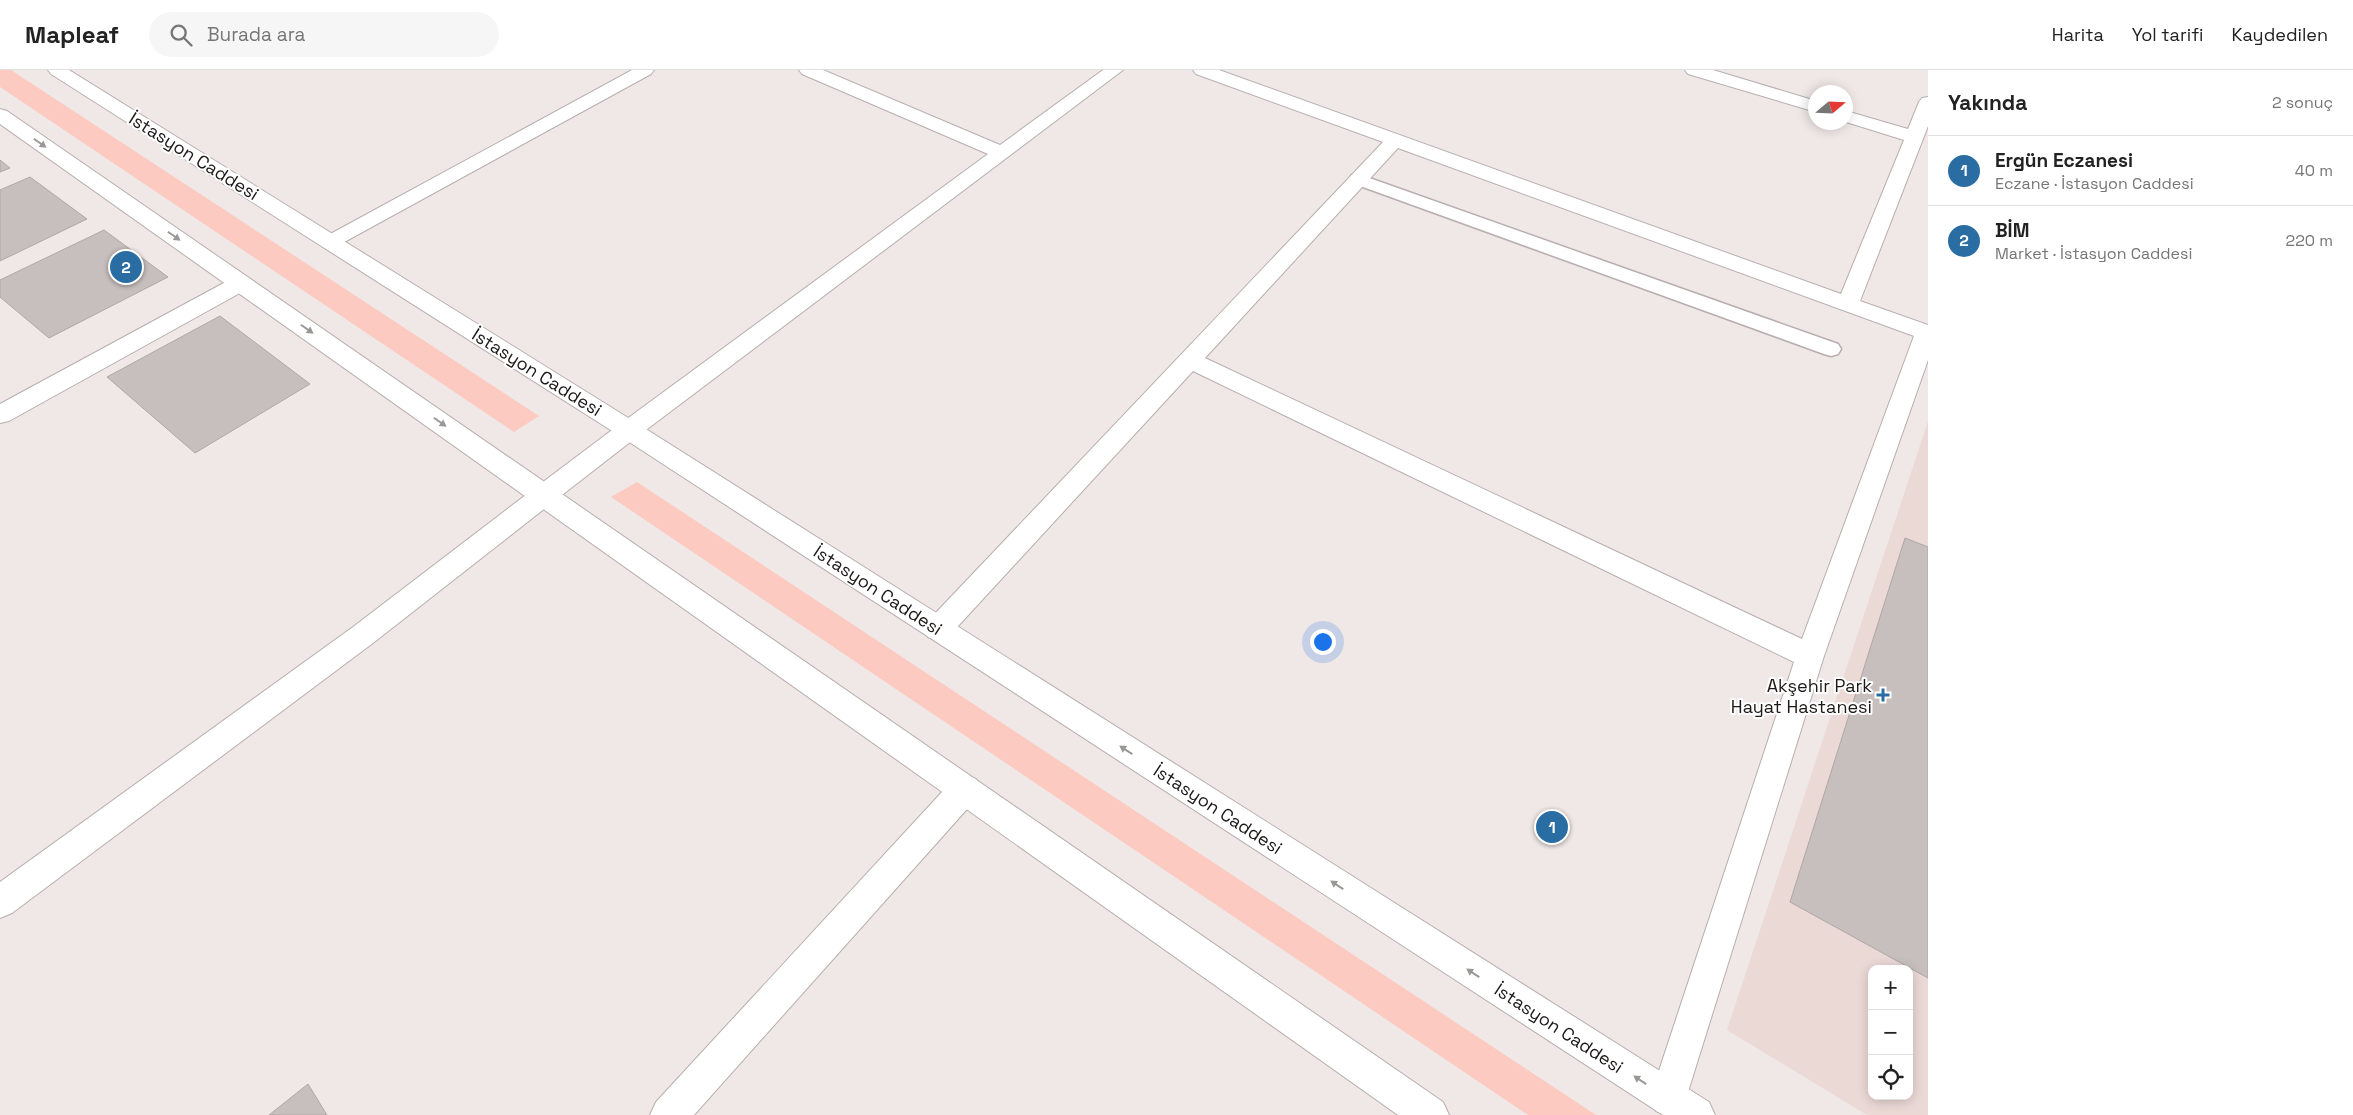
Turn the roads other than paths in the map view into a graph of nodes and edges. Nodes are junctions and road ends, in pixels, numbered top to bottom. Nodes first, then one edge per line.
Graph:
1 (57, 70) edge
2 (644, 70) edge
3 (808, 70) edge
4 (1114, 70) edge
5 (1202, 70) edge
6 (1694, 70) edge
7 (1928, 102) edge
8 (1808, 105) edge
9 (0, 115) edge
10 (1853, 118) edge
11 (1914, 137) junction
12 (1395, 140) junction
13 (1003, 153) junction
14 (1358, 179) junction
15 (330, 242) junction
16 (241, 283) junction
17 (1848, 304) junction
18 (1927, 333) edge
19 (1831, 349) dead end
20 (1189, 360) junction
21 (0, 415) edge
22 (629, 430) junction
23 (544, 495) junction
24 (938, 629) junction
25 (1810, 656) junction
26 (965, 789) junction
27 (0, 902) edge
28 (1669, 1098) junction
29 (669, 1115) edge
30 (1430, 1115) edge
31 (1696, 1115) edge

1 - 15 street, İstasyon Caddesi
2 - 15 street
3 - 13 street
4 - 13 street
5 - 12 street
6 - 8 street
7 - 11 street
9 -> 16 street
10 - 11 street
11 - 17 street
12 - 14 street
12 - 17 street
13 - 22 street
14 - 19 lane
14 - 20 street
15 - 22 street, İstasyon Caddesi
16 - 21 street
16 -> 23 street
17 - 18 street
18 - 25 street
20 - 24 street
20 - 25 street
22 - 23 street
22 - 24 street, İstasyon Caddesi
23 - 26 street
23 - 27 street
28 -> 24 street, İstasyon Caddesi
25 - 28 street
26 - 29 street
26 - 30 street
28 - 31 street, İstasyon Caddesi

